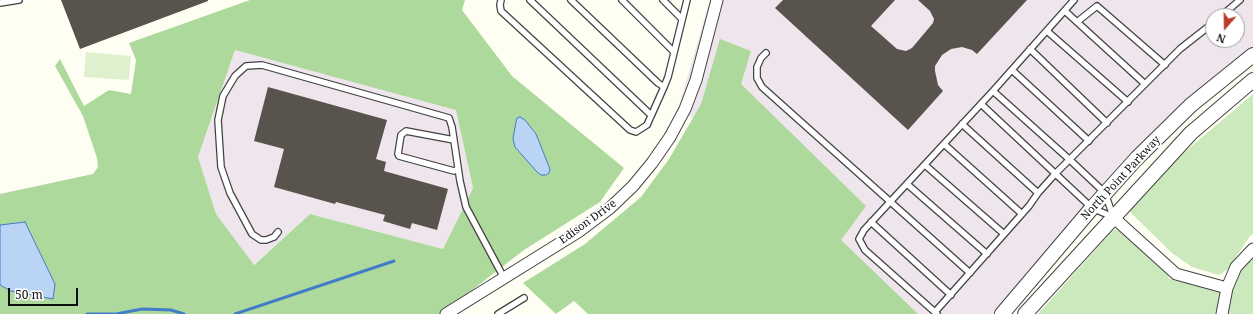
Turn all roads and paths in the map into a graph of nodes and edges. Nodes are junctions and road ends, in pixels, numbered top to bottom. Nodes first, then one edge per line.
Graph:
1 (19, 0) edge
2 (500, 0) edge
3 (530, 0) edge
4 (571, 0) edge
5 (622, 0) edge
6 (663, 0) edge
7 (686, 0) edge
8 (717, 0) edge
9 (1074, 0) edge
10 (1240, 0) edge
11 (0, 3) edge
12 (1230, 8) edge
13 (1065, 11) junction
14 (682, 19) junction
15 (1077, 22) junction
16 (1205, 29) edge
17 (1047, 31) junction
18 (1030, 49) junction
19 (674, 52) junction
20 (766, 53) dead end
21 (1253, 55) edge
22 (1165, 64) junction
23 (1012, 70) junction
24 (1253, 80) edge
25 (1145, 84) junction
26 (664, 87) junction
27 (993, 91) junction
28 (1128, 102) junction
29 (981, 104) junction
30 (652, 115) junction
31 (1107, 123) junction
32 (962, 124) junction
33 (454, 140) junction
34 (1089, 141) junction
35 (944, 144) junction
36 (1070, 160) junction
37 (925, 165) junction
38 (458, 169) junction
39 (1055, 174) junction
40 (907, 184) junction
41 (1038, 193) junction
42 (1105, 194) junction
43 (891, 202) junction
44 (1092, 208) junction
45 (1022, 214) junction
46 (1113, 217) junction
47 (871, 222) junction
48 (278, 232) dead end
49 (1004, 234) junction
50 (1253, 249) edge
51 (987, 254) junction
52 (970, 273) junction
53 (504, 278) junction
54 (1227, 288) junction
55 (951, 295) junction
56 (524, 298) dead end
57 (936, 313) edge
58 (446, 314) edge
59 (498, 314) edge
60 (1002, 314) edge
61 (1025, 314) edge
62 (1222, 314) edge

1 - 11 lane
2 - 30 lane
3 - 30 lane
4 - 26 lane
5 - 19 lane
6 - 14 lane
7 - 14 lane
8 - 53 street, Edison Drive
9 - 13 lane
10 - 12 lane
13 - 15 lane
13 - 17 lane
14 - 19 lane
15 - 22 lane
15 - 25 lane
16 - 22 lane
17 - 18 lane
17 - 28 lane
18 - 23 lane
18 - 31 lane
19 - 26 lane
20 - 43 lane
21 - 42 street, North Point Parkway
22 - 25 lane
23 - 27 lane
23 - 34 lane
24 - 46 street, North Point Parkway
25 - 28 lane
26 - 30 lane
27 - 29 lane
27 - 36 lane
28 - 31 lane
29 - 32 lane
29 - 39 lane
31 - 34 lane
32 - 35 lane
32 - 41 lane
33 - 38 lane
33 - 38 lane
33 - 48 lane
34 - 36 lane
35 - 37 lane
35 - 45 lane
36 - 39 lane
36 - 42 lane
37 - 40 lane
37 - 49 lane
38 - 53 lane
39 - 41 lane
39 - 44 lane
40 - 43 lane
40 - 51 lane
41 - 45 lane
42 - 44 street, North Point Parkway
42 - 46 lane
43 - 47 lane
43 - 52 lane
44 - 46 lane
44 - 60 street, North Point Parkway
45 - 49 lane
46 - 54 street
46 - 61 street, North Point Parkway
47 - 55 lane
47 - 57 lane
49 - 51 lane
50 - 54 street
51 - 52 lane
52 - 55 lane
53 - 58 street, Edison Drive
54 - 62 street
55 - 57 lane
56 - 59 lane

